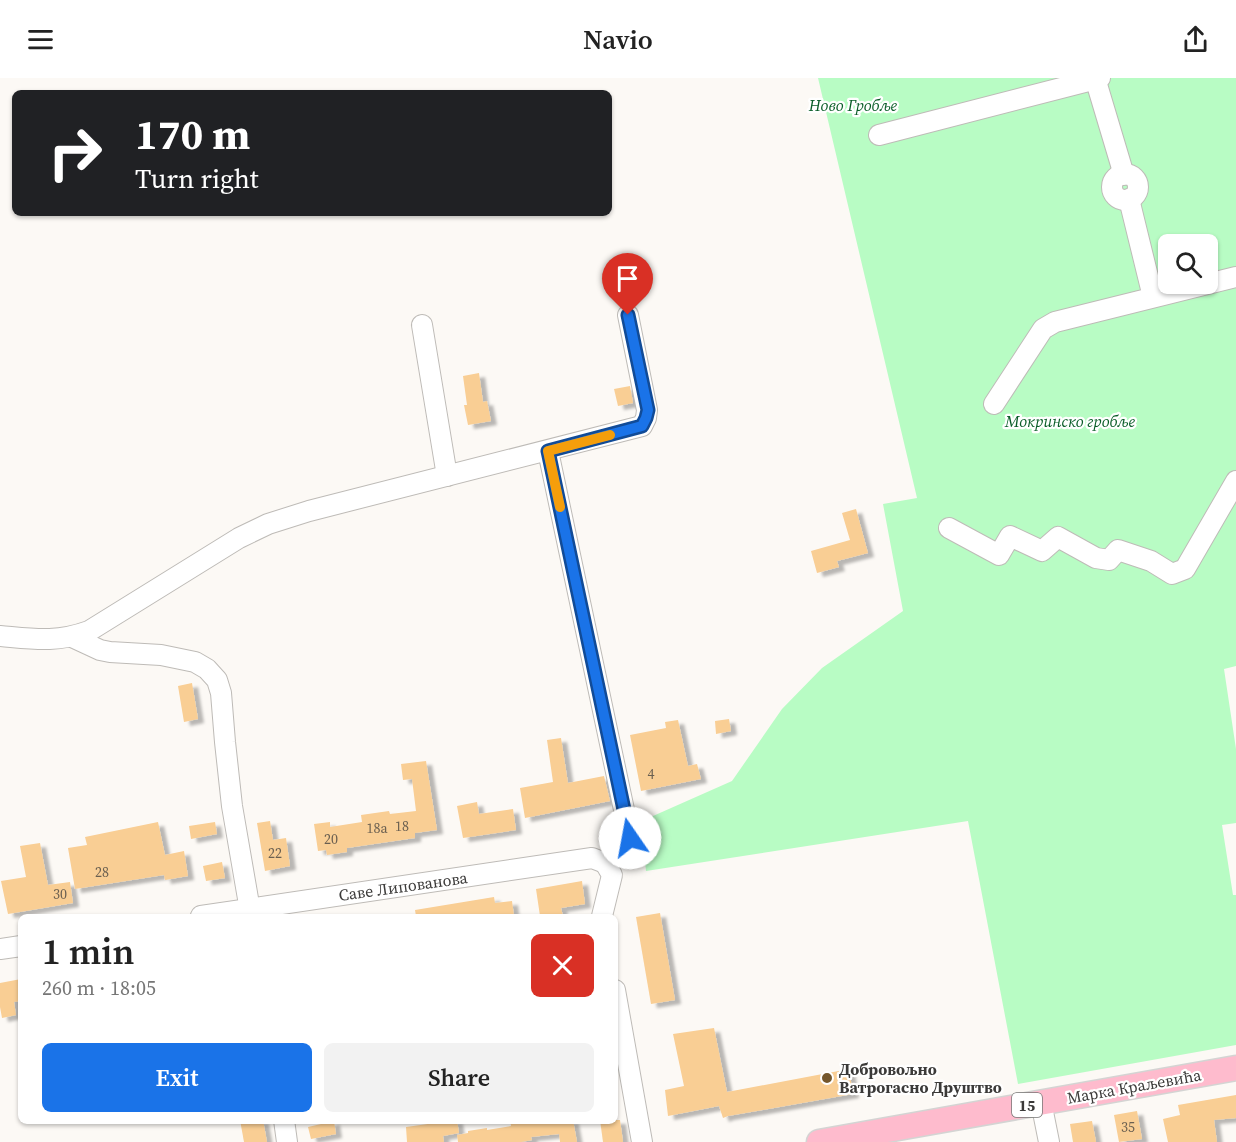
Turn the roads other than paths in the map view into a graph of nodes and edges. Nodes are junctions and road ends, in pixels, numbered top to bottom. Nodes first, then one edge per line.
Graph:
1 (1097, 78) edge
2 (879, 135) dead end
3 (1236, 277) edge
4 (1153, 297) junction
5 (628, 315) dead end
6 (422, 325) dead end
7 (994, 404) dead end
8 (548, 451) junction
9 (447, 476) junction
10 (1236, 481) edge
11 (949, 528) dead end
12 (0, 636) edge
13 (72, 637) junction
14 (605, 863) junction
15 (250, 913) edge
16 (234, 914) edge
17 (602, 914) edge
18 (18, 946) edge
19 (0, 949) edge
20 (618, 1007) edge
21 (1236, 1068) edge
22 (1041, 1102) junction
23 (285, 1124) edge
24 (287, 1142) edge
25 (642, 1142) edge
26 (819, 1142) edge
27 (1049, 1142) edge

1 - 2 street
1 - 4 street
3 - 4 street
4 - 7 street
5 - 8 street
6 - 9 street
8 - 9 street
8 - 14 street
9 - 13 street
10 - 11 street
12 - 13 street
13 - 15 street
14 - 15 street, Саве Липованова
14 - 17 street
15 - 16 street, Саве Липованова
18 - 19 street
20 - 25 street
21 - 22 main road, Марка Краљевића / 15
22 - 26 main road, Марка Краљевића / 15
22 - 27 street
23 - 24 street

